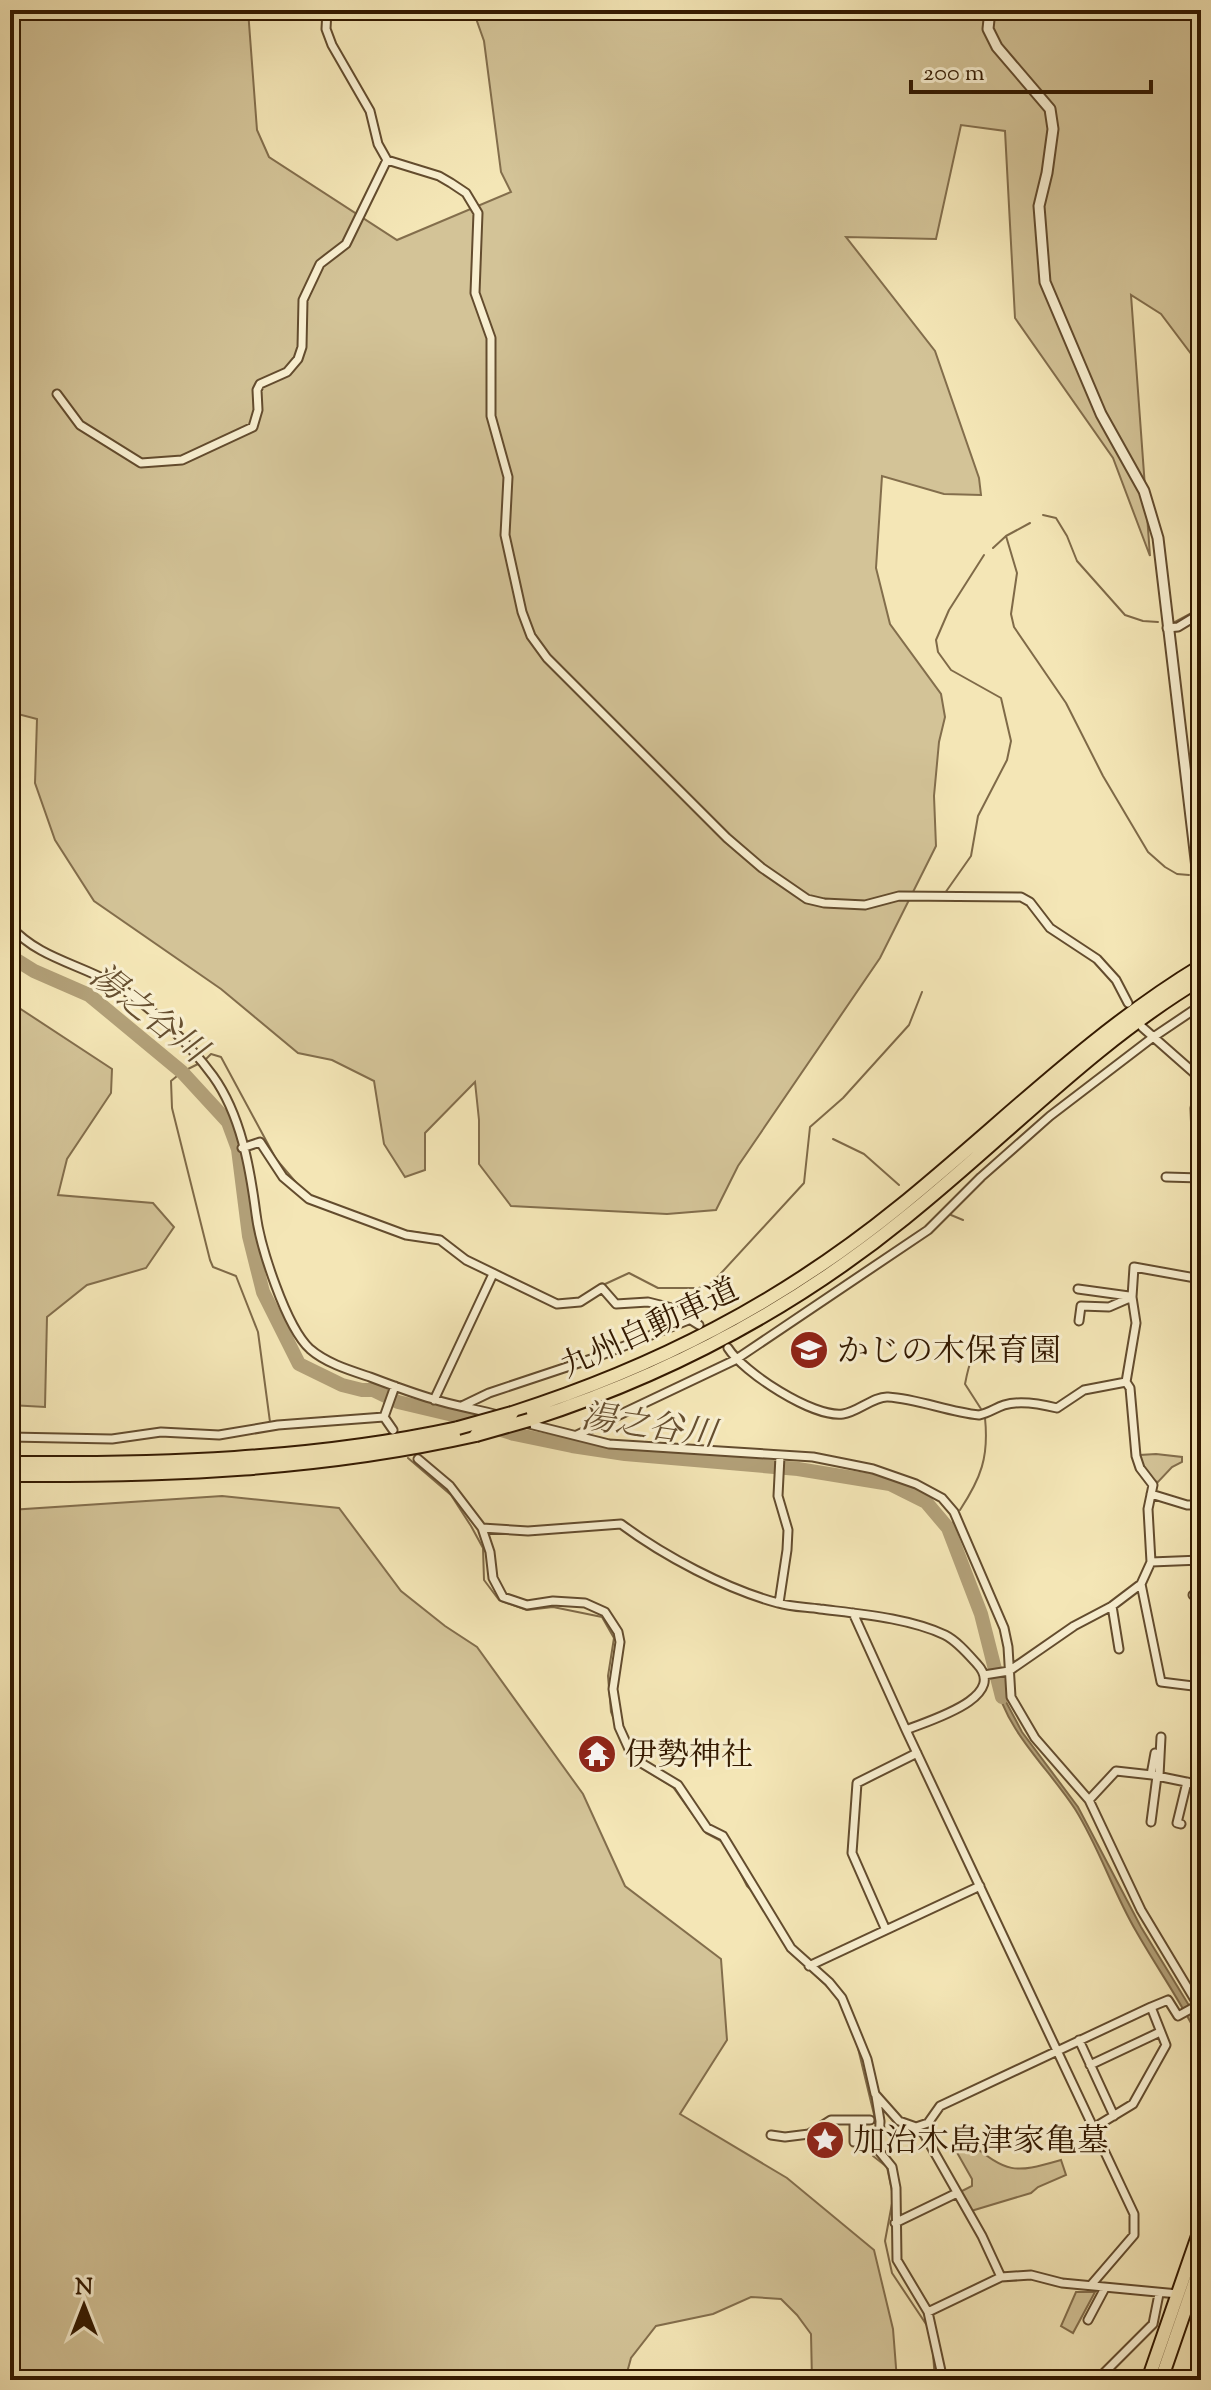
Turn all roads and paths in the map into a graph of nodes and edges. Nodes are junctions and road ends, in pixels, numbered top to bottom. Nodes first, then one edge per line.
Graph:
1 (327, 10) edge
2 (990, 10) edge
3 (387, 160) junction
4 (57, 394) dead end
5 (1201, 613) edge
6 (1167, 628) junction
7 (1201, 902) edge
8 (10, 926) edge
9 (1201, 966) edge
10 (1201, 979) edge
11 (1128, 1003) dead end
12 (1201, 1005) edge
13 (1142, 1027) dead end
14 (1152, 1038) junction
15 (1201, 1079) edge
16 (1201, 1101) edge
17 (242, 1148) junction
18 (1166, 1177) dead end
19 (493, 1274) junction
20 (1201, 1279) edge
21 (1078, 1289) dead end
22 (1132, 1297) junction
23 (691, 1319) junction
24 (1079, 1321) dead end
25 (699, 1325) dead end
26 (728, 1348) dead end
27 (735, 1360) junction
28 (1126, 1382) junction
29 (395, 1388) junction
30 (434, 1400) junction
31 (462, 1406) junction
32 (384, 1417) junction
33 (393, 1430) dead end
34 (577, 1435) junction
35 (10, 1437) edge
36 (780, 1458) junction
37 (418, 1459) dead end
38 (10, 1463) edge
39 (10, 1475) edge
40 (1151, 1494) junction
41 (1201, 1505) edge
42 (482, 1528) junction
43 (1201, 1560) edge
44 (1151, 1562) junction
45 (1141, 1584) junction
46 (779, 1603) junction
47 (1112, 1606) junction
48 (853, 1613) junction
49 (1119, 1649) dead end
50 (1007, 1671) junction
51 (987, 1675) junction
52 (1201, 1687) edge
53 (906, 1730) junction
54 (1161, 1737) dead end
55 (917, 1753) junction
56 (1155, 1753) dead end
57 (1156, 1776) junction
58 (1187, 1782) junction
59 (1201, 1785) edge
60 (1089, 1800) junction
61 (1151, 1822) dead end
62 (1181, 1824) dead end
63 (980, 1886) junction
64 (885, 1928) junction
65 (809, 1966) junction
66 (1200, 2004) edge
67 (1151, 2007) junction
68 (1160, 2032) junction
69 (1079, 2040) junction
70 (1056, 2051) junction
71 (1090, 2065) junction
72 (875, 2094) junction
73 (1114, 2116) junction
74 (854, 2120) junction
75 (876, 2121) junction
76 (916, 2127) junction
77 (1095, 2127) junction
78 (771, 2135) dead end
79 (854, 2142) dead end
80 (957, 2193) junction
81 (895, 2223) junction
82 (1201, 2227) edge
83 (1201, 2264) edge
84 (1001, 2277) junction
85 (1091, 2285) junction
86 (1105, 2288) junction
87 (1159, 2294) junction
88 (1190, 2294) edge
89 (928, 2312) junction
90 (1088, 2320) dead end
91 (943, 2380) edge
92 (1097, 2380) edge
93 (1148, 2380) edge
94 (1161, 2380) edge

1 - 3 street
2 - 6 street
3 - 4 street
3 - 11 street
5 - 6 street
6 - 7 street
8 - 17 street
9 - 38 highway, 九州自動車道, bridge
10 - 39 highway, 九州自動車道, bridge
12 - 14 street
13 - 14 street
14 - 15 street
14 - 27 street
16 - 18 street
17 - 19 street
17 - 29 street
19 - 23 street
19 - 30 street
20 - 22 street
21 - 22 street
22 - 24 street
22 - 28 street
23 - 25 street
23 - 31 street
26 - 27 street
27 - 28 street
27 - 34 street
28 - 40 street
29 - 30 street
29 - 32 street
30 - 31 street
31 - 34 street
32 - 33 street
32 - 35 street
34 - 36 street
36 - 46 street
36 - 50 street
37 - 42 street
40 - 41 street
40 - 44 street
42 - 46 street
42 - 65 street
43 - 44 street
44 - 45 street
45 - 47 street
45 - 52 street
46 - 48 street
47 - 49 street
47 - 50 street
48 - 51 street
48 - 53 street
50 - 51 street
50 - 60 street
51 - 53 street
53 - 55 street
54 - 57 street
55 - 63 street
55 - 64 street
56 - 57 street
57 - 58 street
57 - 60 street
57 - 61 street
58 - 59 street
58 - 62 street
60 - 66 street
63 - 64 street
63 - 70 street
64 - 65 street
65 - 72 street
66 - 67 street
67 - 68 street
67 - 69 street
68 - 71 street
68 - 73 street
69 - 70 street
69 - 71 street
70 - 76 street
70 - 77 street
71 - 73 street
72 - 75 street
72 - 76 street
73 - 77 street
74 - 75 street
74 - 78 street
74 - 79 street
75 - 81 street
76 - 80 street
77 - 85 street
80 - 81 street
80 - 84 street
81 - 89 street
82 - 88 highway
83 - 88 highway
84 - 85 street
84 - 89 street
85 - 86 street
86 - 87 street
86 - 90 street
87 - 88 street
87 - 92 street
88 - 93 highway
88 - 94 highway
89 - 91 street

